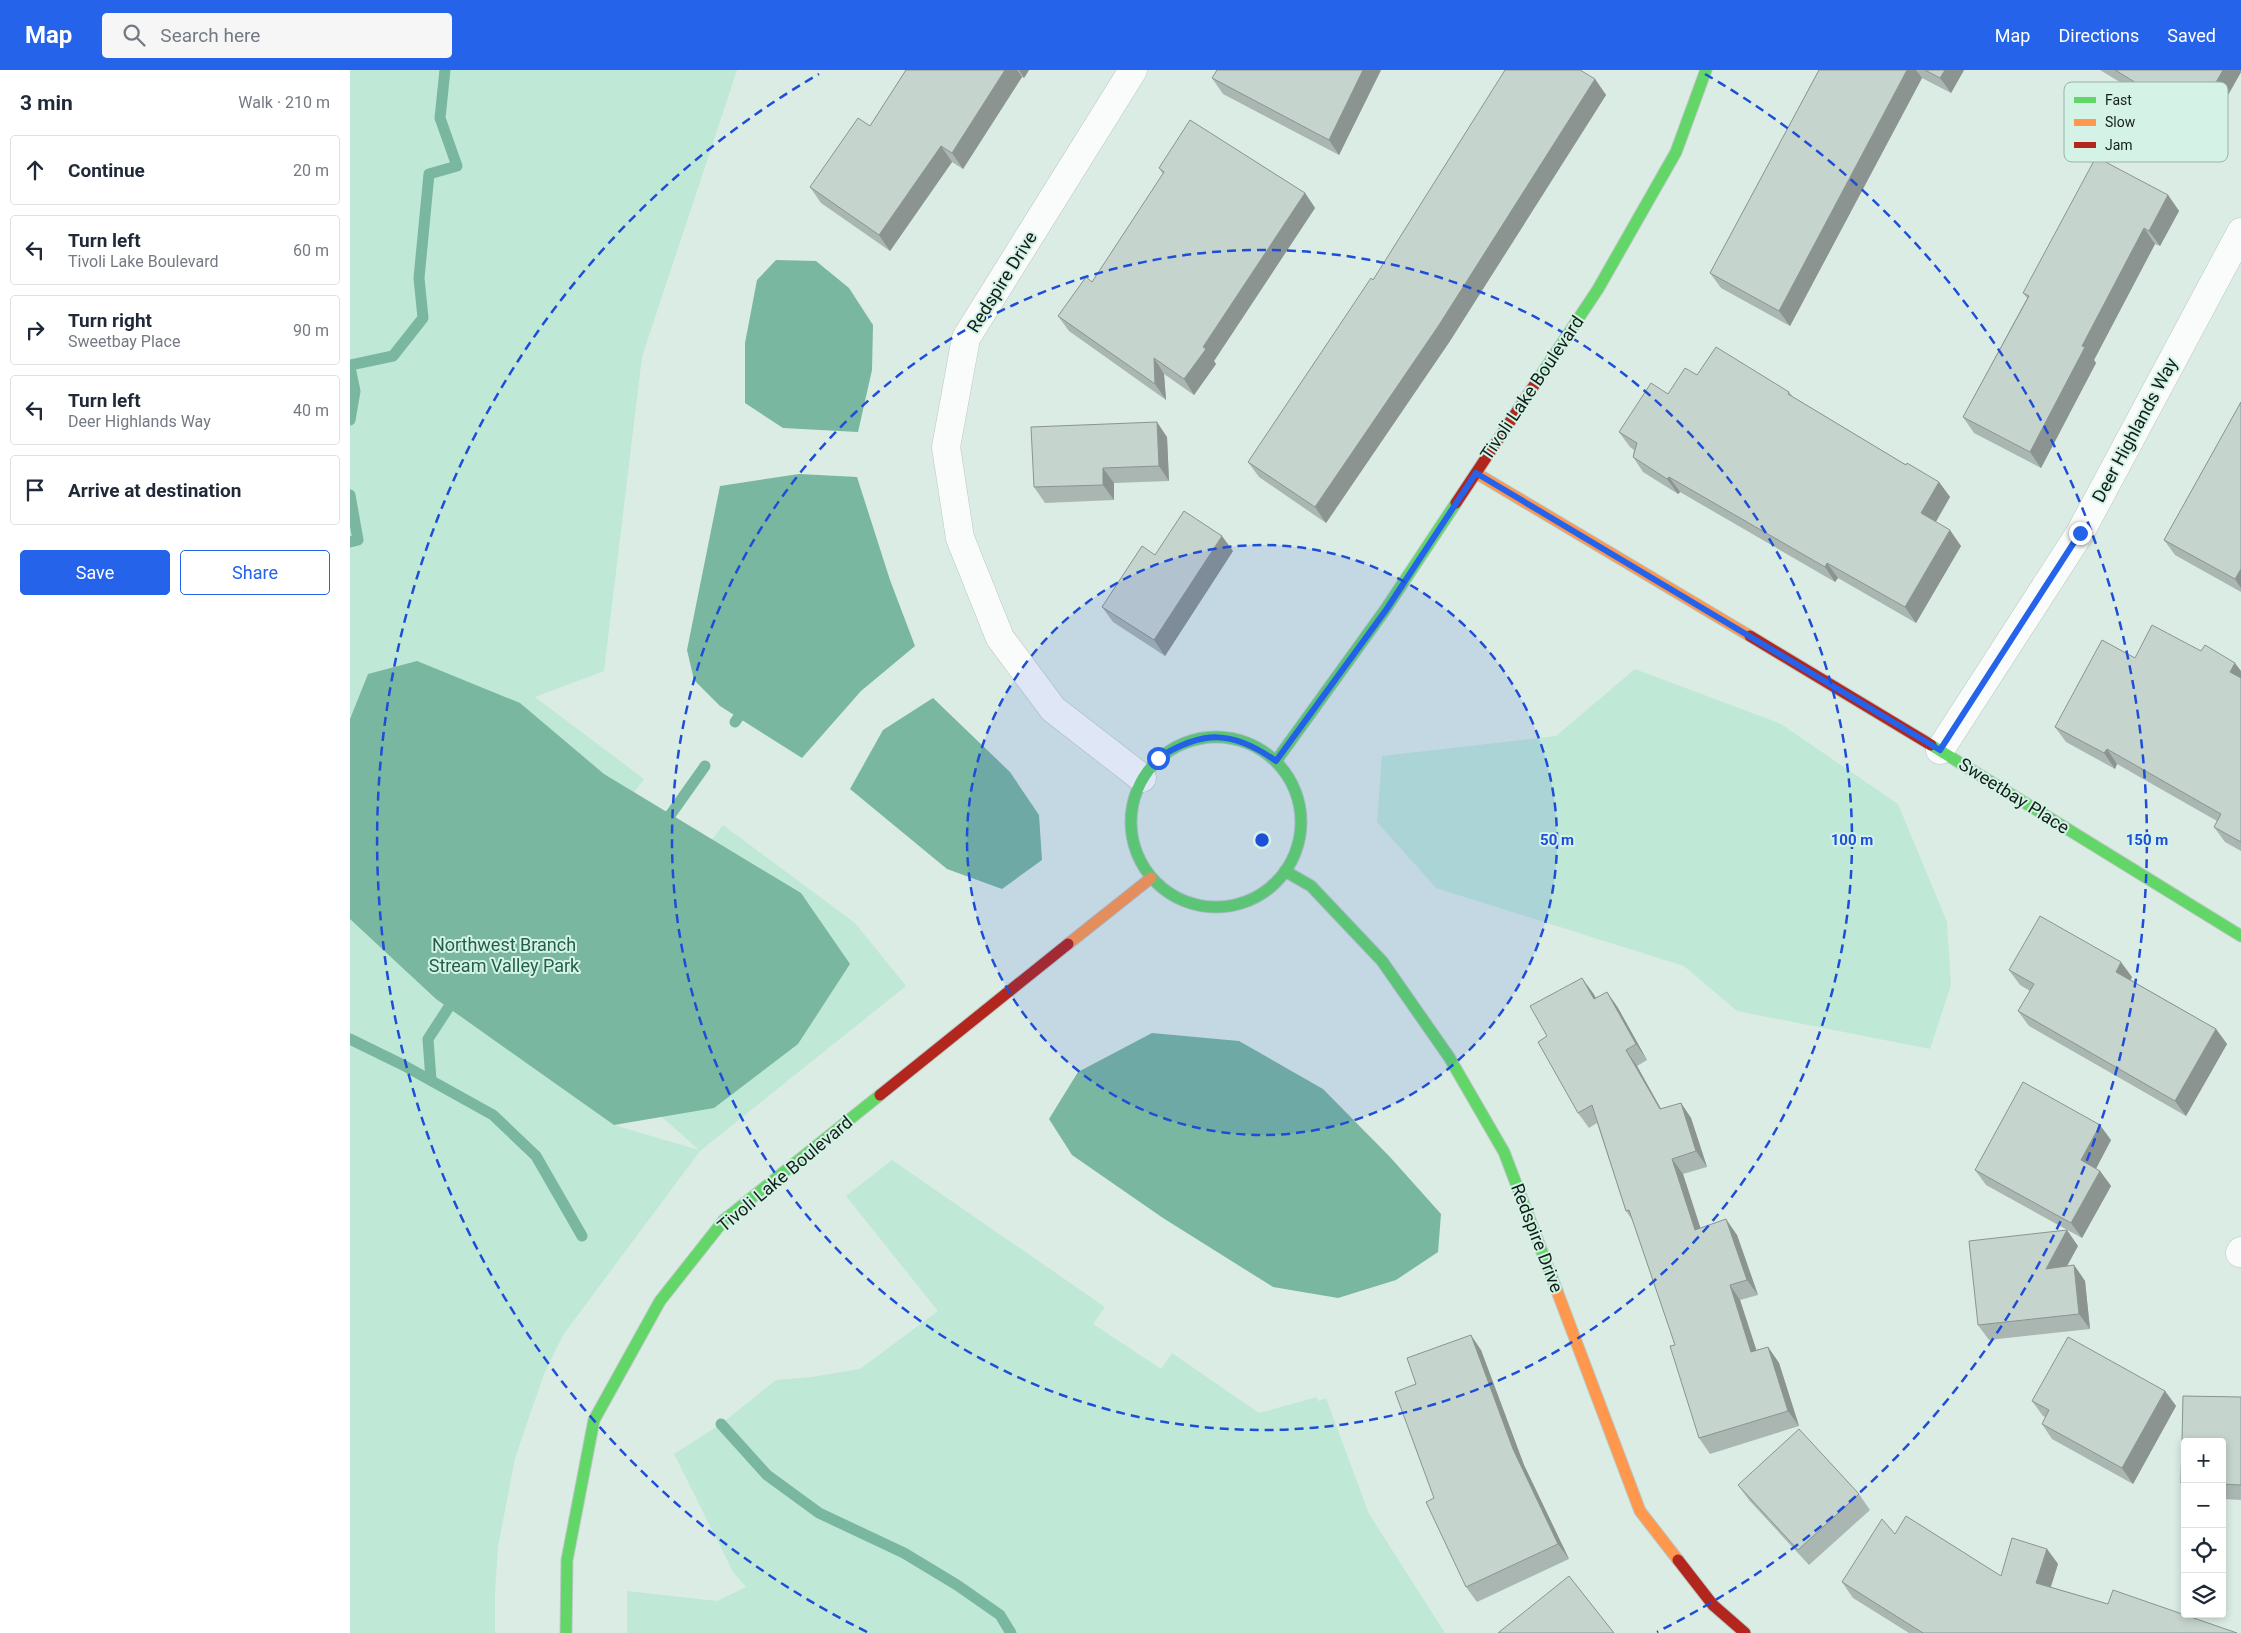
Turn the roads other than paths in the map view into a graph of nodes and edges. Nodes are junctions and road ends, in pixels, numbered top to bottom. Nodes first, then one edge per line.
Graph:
1 (1133, 70) edge
2 (1706, 70) edge
3 (2241, 232) edge
4 (1476, 473) junction
5 (1940, 750) junction
6 (1276, 761) junction
7 (1142, 778) junction
8 (1285, 871) junction
9 (1151, 878) junction
10 (2241, 936) edge
11 (566, 1633) edge
12 (1744, 1633) edge

1 - 7 street, Redspire Drive
2 - 4 street, Tivoli Lake Boulevard
3 - 5 street, Deer Highlands Way
4 - 5 street, Sweetbay Place
4 - 6 street, Tivoli Lake Boulevard
5 - 10 street, Sweetbay Place
6 - 7 street
6 - 8 street
7 - 9 street
8 - 9 street
8 - 12 street, Redspire Drive
9 - 11 street, Tivoli Lake Boulevard

